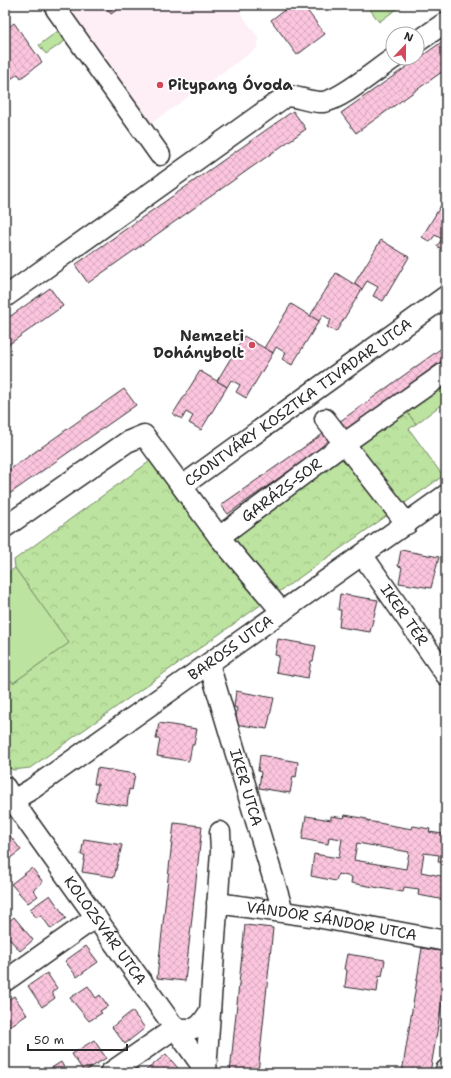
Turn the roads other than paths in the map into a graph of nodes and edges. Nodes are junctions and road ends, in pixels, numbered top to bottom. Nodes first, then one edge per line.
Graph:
1 (56, 9) dead end
2 (446, 22) edge
3 (425, 36) edge
4 (385, 64) edge
5 (160, 155) dead end
6 (446, 296) edge
7 (5, 297) edge
8 (446, 372) edge
9 (326, 419) dead end
10 (345, 443) junction
11 (182, 486) junction
12 (446, 495) edge
13 (407, 524) junction
14 (5, 526) edge
15 (219, 537) junction
16 (363, 556) junction
17 (282, 612) junction
18 (209, 664) junction
19 (446, 675) edge
20 (8, 797) edge
21 (220, 832) dead end
22 (217, 903) junction
23 (283, 911) junction
24 (96, 917) junction
25 (446, 941) edge
26 (5, 981) edge
27 (210, 1011) junction
28 (175, 1028) junction
29 (446, 1070) edge
30 (207, 1072) edge
31 (110, 1073) edge
32 (445, 1073) edge

1 - 5 street
2 - 3 street
4 - 7 street
6 - 11 street, CSONTVÁRY KOSZTKA TIVADAR UTCA
8 - 10 street, GARÁZS-SOR
9 - 10 street
10 - 13 street
10 - 15 street, GARÁZS-SOR
11 - 14 street, CSONTVÁRY KOSZTKA TIVADAR UTCA
11 - 15 street
12 - 13 street, BAROSS UTCA
13 - 16 street, BAROSS UTCA
15 - 17 street
16 - 17 street, BAROSS UTCA
16 - 19 street, IKER TÉR
17 - 18 street, BAROSS UTCA
18 - 20 street, BAROSS UTCA
18 - 23 street, IKER UTCA
20 - 24 street, KOLOZSVÁR UTCA
21 - 22 street
22 - 23 street, VÁNDOR SÁNDOR UTCA
22 - 27 street
23 - 25 street, VÁNDOR SÁNDOR UTCA
24 - 26 street
24 - 28 street, KOLOZSVÁR UTCA
27 - 28 street
27 - 30 street
28 - 30 street, KOLOZSVÁR UTCA
28 - 31 street
29 - 32 street

